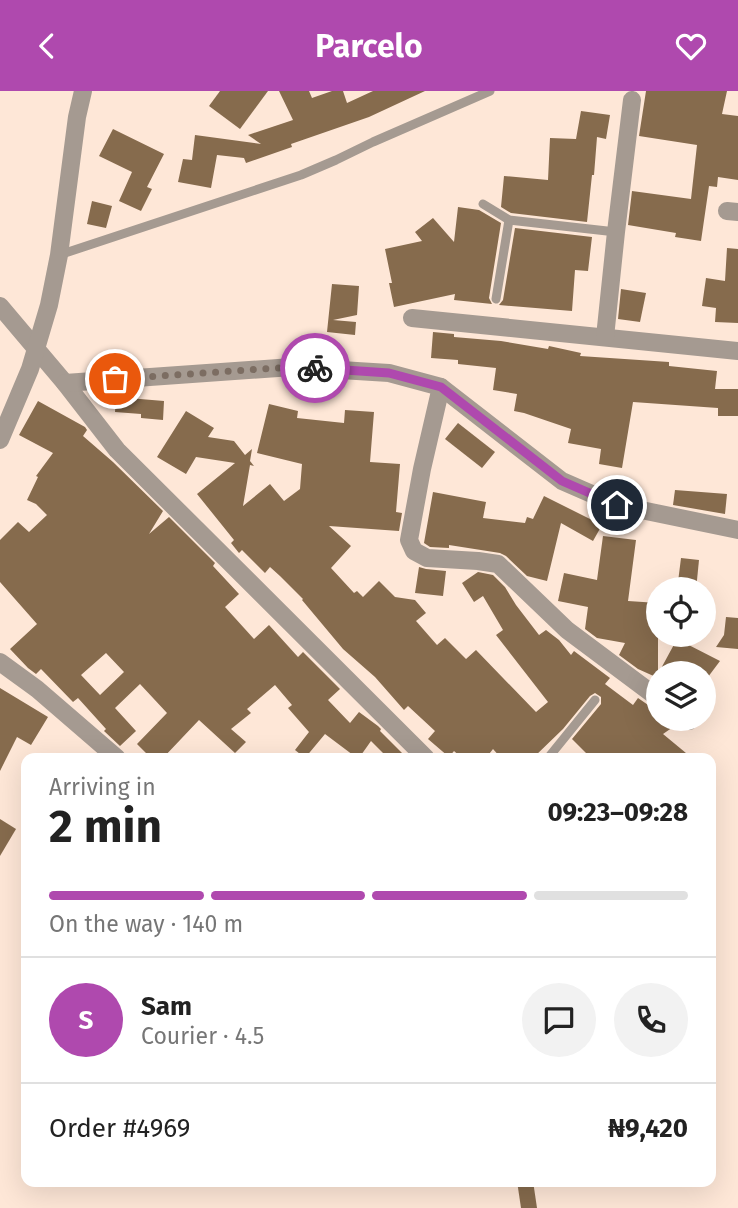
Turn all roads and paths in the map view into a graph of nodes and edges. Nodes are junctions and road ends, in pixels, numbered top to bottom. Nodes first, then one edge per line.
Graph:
1 (83, 91) edge
2 (490, 91) edge
3 (632, 100) dead end
4 (483, 204) dead end
5 (509, 220) junction
6 (616, 232) junction
7 (59, 255) junction
8 (496, 299) dead end
9 (0, 306) edge
10 (412, 318) dead end
11 (605, 337) junction
12 (36, 350) junction
13 (738, 351) edge
14 (65, 383) junction
15 (441, 387) junction
16 (0, 440) edge
17 (738, 530) edge
18 (0, 662) edge
19 (646, 689) edge
20 (595, 700) dead end
21 (111, 753) edge
22 (421, 753) edge
23 (552, 753) edge

1 - 7 street
2 - 7 lane
3 - 6 street
4 - 5 lane
5 - 6 lane
5 - 8 lane
6 - 11 street
7 - 12 street
9 - 12 street
10 - 11 street
11 - 13 street
12 - 14 street
12 - 16 street
14 - 15 street
14 - 22 street
15 - 17 street
15 - 19 street
18 - 21 street
20 - 23 lane

